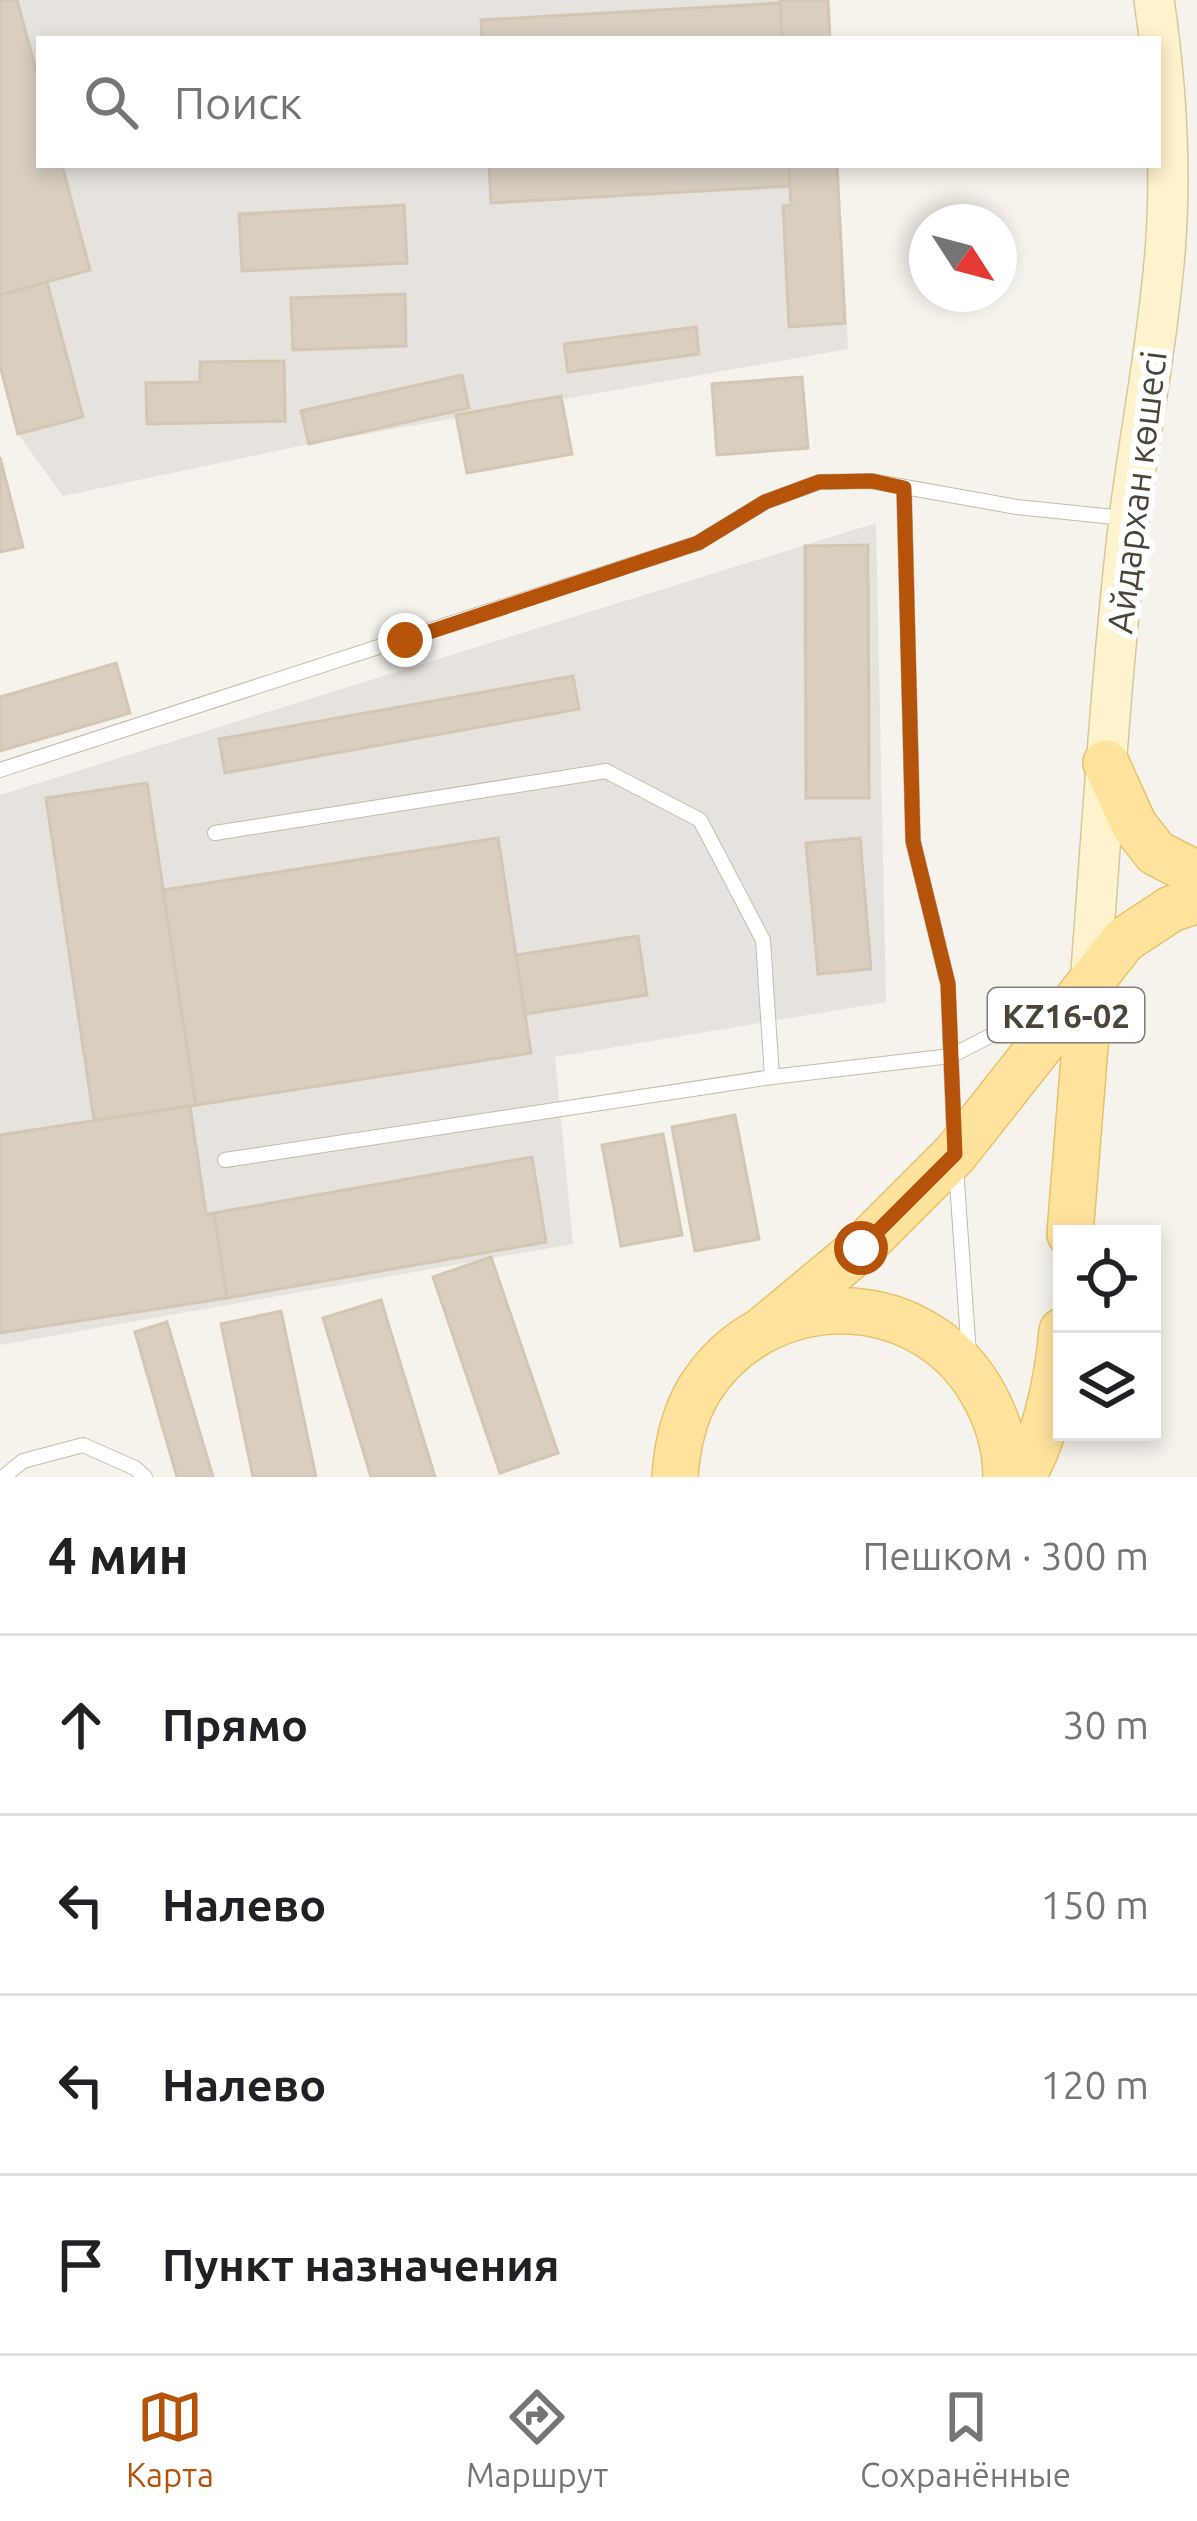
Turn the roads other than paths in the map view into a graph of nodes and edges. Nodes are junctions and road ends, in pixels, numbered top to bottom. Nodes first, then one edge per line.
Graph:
1 (1154, 0) edge
2 (1159, 36) edge
3 (1161, 49) edge
4 (904, 488) junction
5 (1129, 519) junction
6 (1106, 763) junction
7 (0, 770) edge
8 (215, 833) dead end
9 (1197, 874) edge
10 (1197, 900) edge
11 (1090, 984) junction
12 (951, 1056) junction
13 (772, 1077) junction
14 (955, 1154) junction
15 (225, 1160) dead end
16 (1071, 1225) edge
17 (766, 1328) junction
18 (1062, 1333) edge
19 (970, 1372) junction
20 (685, 1419) junction
21 (3, 1477) edge
22 (146, 1477) edge
23 (648, 1477) edge
24 (675, 1477) edge
25 (1006, 1477) edge
26 (1022, 1477) edge

1 - 2 street, Айдархан көшесі
3 - 5 street, Айдархан көшесі
4 - 5 lane
4 - 7 lane
4 - 12 lane
5 - 6 street, Айдархан көшесі
6 - 9 main road
6 - 11 street, Айдархан көшесі
8 - 13 lane
10 - 11 main road, KZ16-02
11 - 12 lane
11 - 14 main road, KZ16-02
11 - 16 main road, KZ16-02
12 - 13 lane
12 - 14 lane
13 - 15 lane
14 - 17 main road, KZ16-02
14 - 19 lane
17 - 19 main road, KZ16-02
17 - 20 main road, KZ16-02
18 - 26 main road
19 - 25 main road, KZ16-02
20 - 23 main road
20 - 24 main road, KZ16-02
21 - 22 lane

